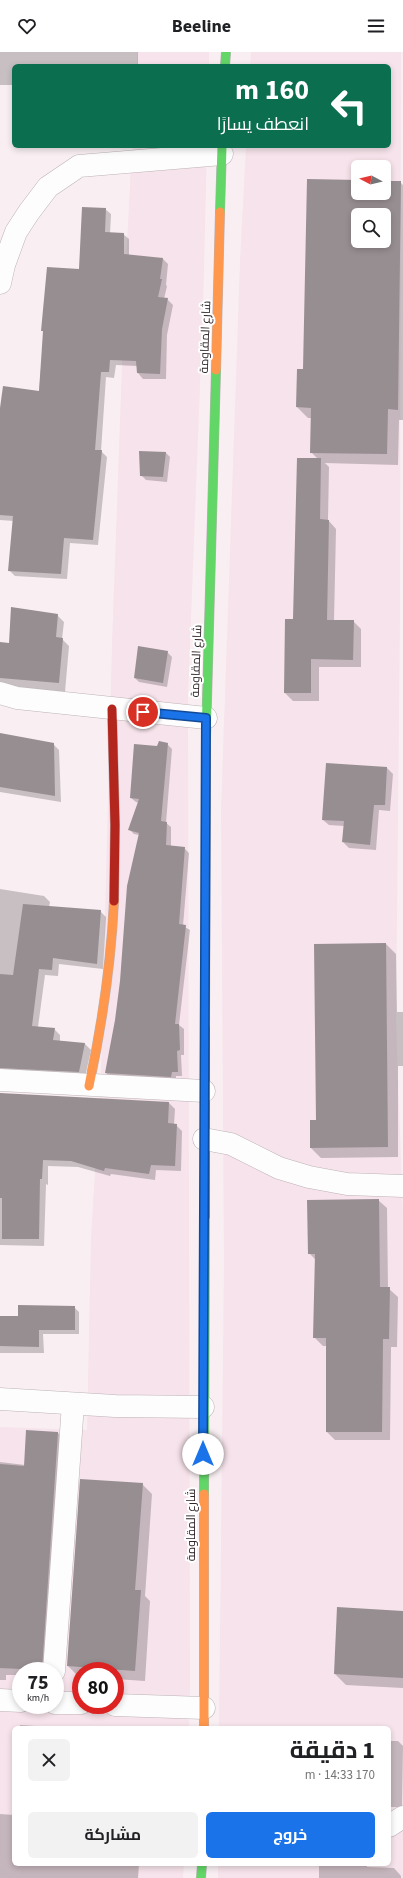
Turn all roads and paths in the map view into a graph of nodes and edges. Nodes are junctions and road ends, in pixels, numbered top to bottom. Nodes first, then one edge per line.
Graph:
1 (226, 52) edge
2 (226, 64) edge
3 (222, 150) edge
4 (0, 283) edge
5 (0, 693) edge
6 (112, 709) junction
7 (206, 718) junction
8 (0, 1080) edge
9 (89, 1086) junction
10 (204, 1091) junction
11 (204, 1139) junction
12 (403, 1186) edge
13 (0, 1399) edge
14 (73, 1404) junction
15 (203, 1407) junction
16 (55, 1662) edge
17 (0, 1700) edge
18 (12, 1701) edge
19 (124, 1706) edge
20 (204, 1718) edge
21 (403, 1817) edge
22 (391, 1825) edge
23 (202, 1866) edge
24 (201, 1878) edge

1 - 2 main road
3 - 4 street
3 - 7 main road, شارع المقاومة
5 - 6 street
6 - 7 street
6 - 9 main road
7 - 10 main road, شارع المقاومة
8 - 9 street
9 - 10 street
10 - 11 main road, شارع المقاومة
11 - 12 street
11 - 15 main road, شارع المقاومة
13 - 14 street
14 - 15 street
14 - 16 street
15 - 20 main road, شارع المقاومة
17 - 18 street
19 - 20 street
21 - 22 street
23 - 24 main road

